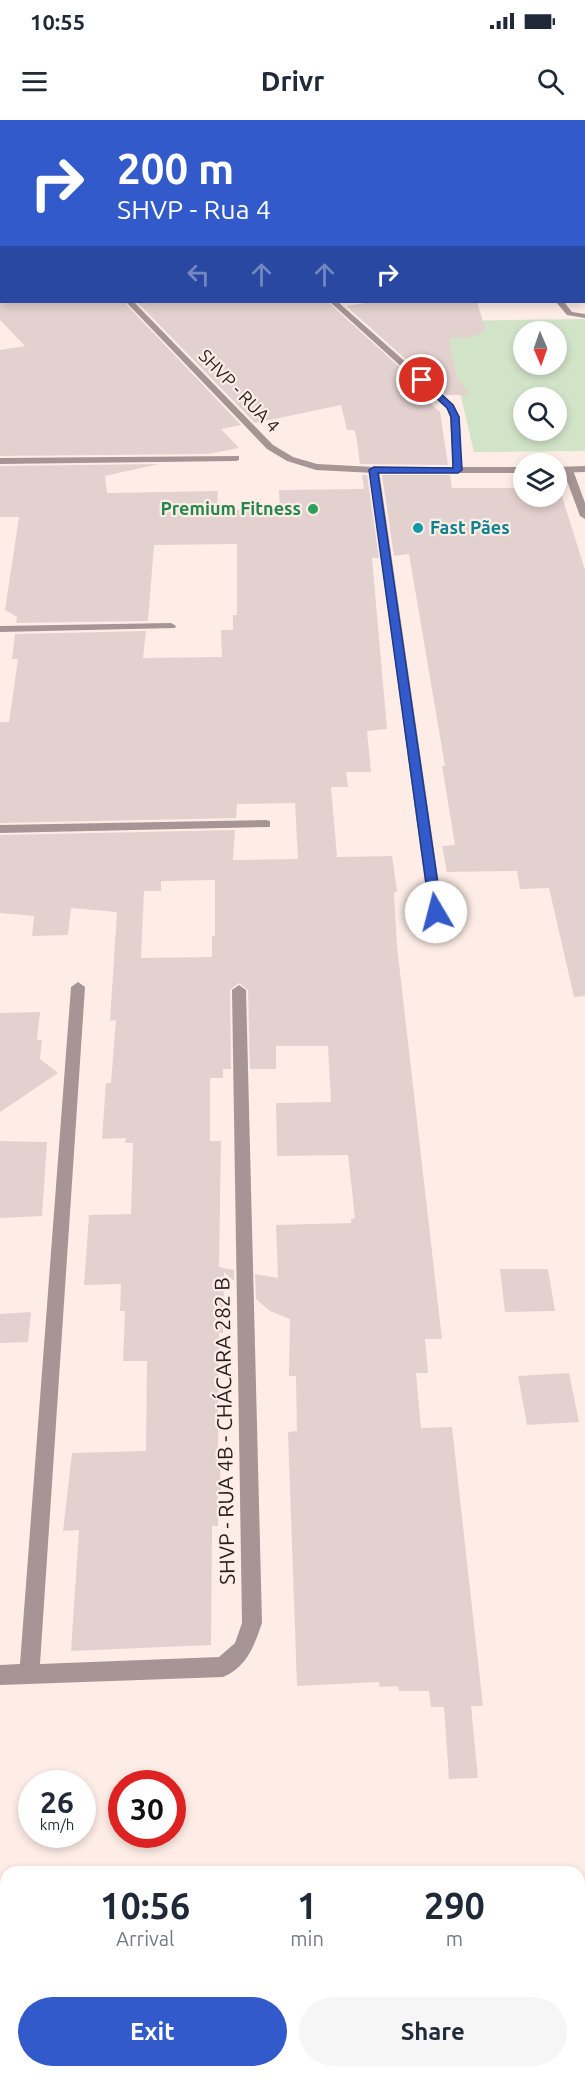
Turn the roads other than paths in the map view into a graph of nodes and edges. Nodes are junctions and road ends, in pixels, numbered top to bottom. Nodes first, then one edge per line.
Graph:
1 (130, 303) edge
2 (335, 303) edge
3 (560, 303) edge
4 (585, 316) edge
5 (236, 458) dead end
6 (0, 461) edge
7 (585, 469) edge
8 (374, 470) junction
9 (458, 470) junction
10 (513, 470) edge
11 (568, 470) joint
12 (585, 516) edge
13 (171, 626) dead end
14 (0, 629) edge
15 (266, 824) dead end
16 (0, 829) edge
17 (436, 912) dead end
18 (78, 987) dead end
19 (239, 990) dead end
20 (29, 1674) junction
21 (0, 1675) edge

1 - 8 street, SHVP - RUA 4
2 - 9 street
3 - 4 street
5 - 6 street
7 - 11 street
8 - 9 street, SHVP - RUA 4
8 - 17 street
9 - 10 street, SHVP - RUA 4
11 - 12 street
13 - 14 street
15 - 16 street
18 - 20 street
19 - 20 street, SHVP - RUA 4B - CHÁCARA 282 B
20 - 21 street, SHVP - RUA 4B - CHÁCARA 282 B

